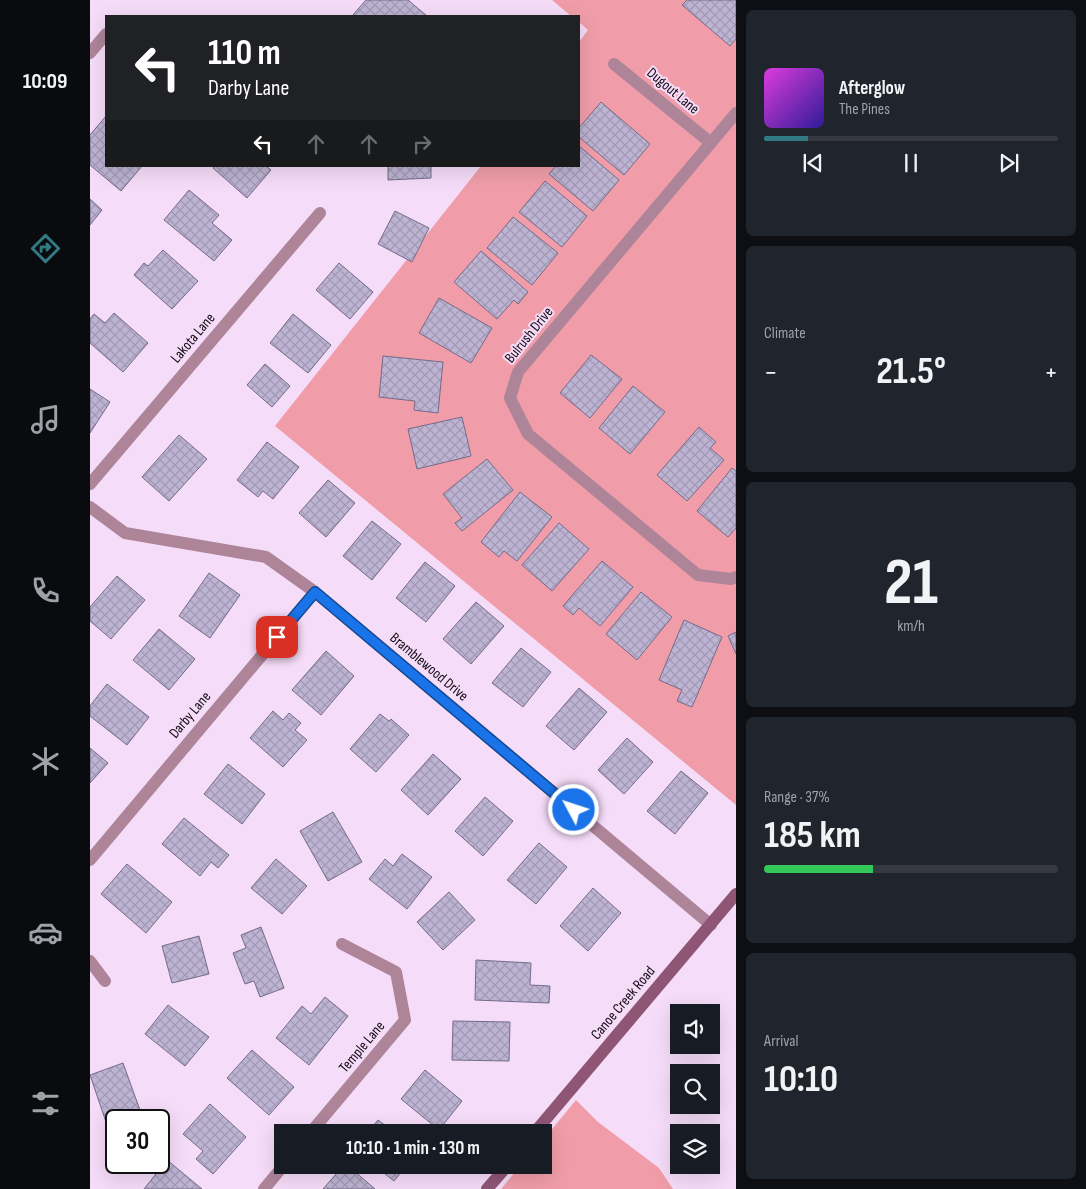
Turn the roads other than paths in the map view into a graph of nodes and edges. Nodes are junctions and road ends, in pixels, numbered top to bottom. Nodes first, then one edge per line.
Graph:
1 (105, 35) edge
2 (90, 53) edge
3 (614, 64) dead end
4 (736, 113) edge
5 (711, 143) junction
6 (320, 213) dead end
7 (90, 484) edge
8 (90, 507) edge
9 (736, 576) edge
10 (315, 592) junction
11 (90, 860) edge
12 (736, 894) edge
13 (711, 925) junction
14 (342, 944) dead end
15 (90, 961) edge
16 (105, 981) dead end
17 (318, 1124) edge
18 (542, 1124) edge
19 (276, 1174) edge
20 (500, 1174) edge
21 (264, 1189) edge
22 (487, 1189) edge

1 - 2 street
3 - 5 street, Dugout Lane
4 - 5 street, Bulrush Drive
5 - 9 street, Bulrush Drive
6 - 7 street, Lakota Lane
8 - 10 street, Bramblewood Drive
10 - 11 street, Darby Lane
10 - 13 street, Bramblewood Drive
12 - 13 main road, Canoe Creek Road
13 - 18 main road, Canoe Creek Road
14 - 17 street, Temple Lane
15 - 16 street
19 - 21 street
20 - 22 main road

